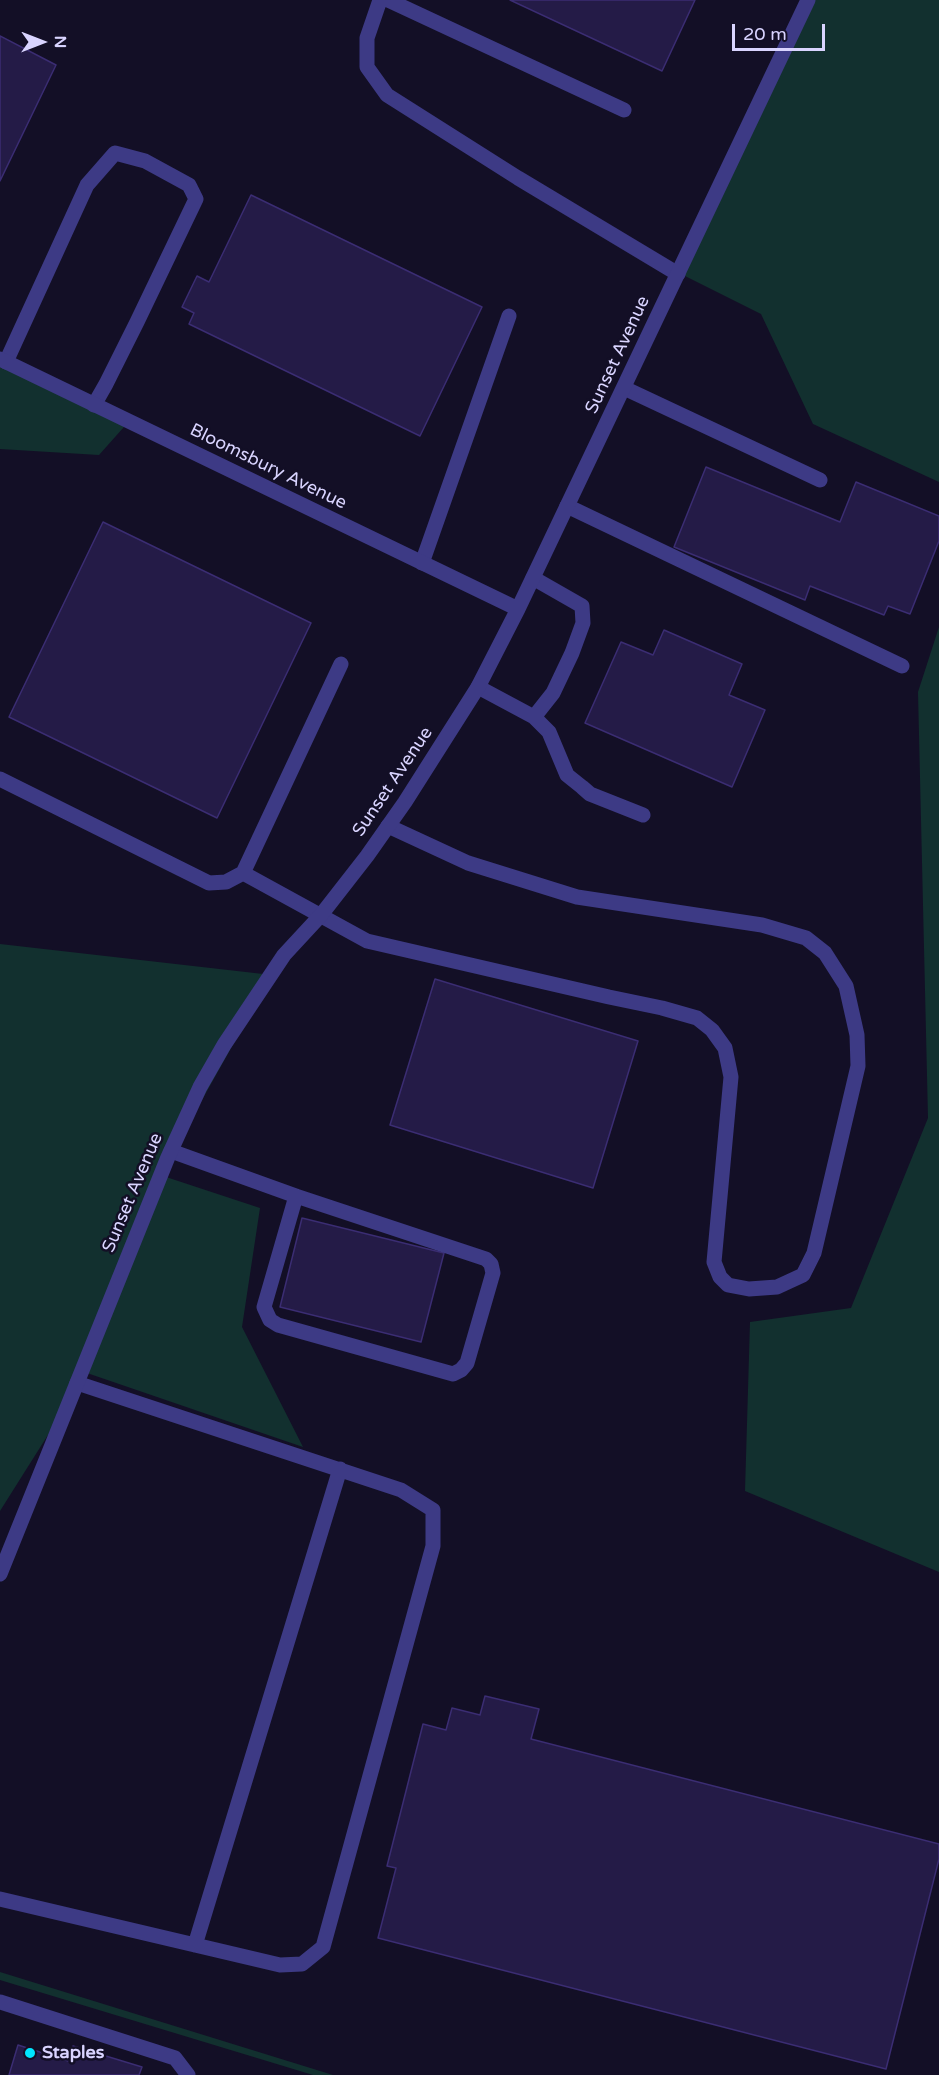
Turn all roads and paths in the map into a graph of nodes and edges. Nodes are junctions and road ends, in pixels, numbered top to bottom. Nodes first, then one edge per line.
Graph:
1 (380, 0) edge
2 (388, 0) edge
3 (808, 0) edge
4 (624, 110) dead end
5 (678, 274) junction
6 (509, 316) dead end
7 (3, 361) edge
8 (624, 388) junction
9 (94, 405) junction
10 (820, 480) dead end
11 (567, 506) junction
12 (422, 563) junction
13 (533, 578) junction
14 (518, 609) junction
15 (341, 664) dead end
16 (902, 666) dead end
17 (478, 687) junction
18 (534, 717) junction
19 (0, 779) edge
20 (643, 815) dead end
21 (388, 826) junction
22 (243, 873) junction
23 (321, 915) junction
24 (171, 1151) junction
25 (296, 1196) junction
26 (76, 1383) junction
27 (340, 1469) junction
28 (0, 1574) edge
29 (0, 1899) edge
30 (195, 1945) junction
31 (0, 2002) edge
32 (188, 2075) edge

1 - 5 street
2 - 4 street
3 - 5 street, Sunset Avenue
5 - 8 street, Sunset Avenue
6 - 12 street
7 - 9 street, Bloomsbury Avenue
7 - 9 street
8 - 10 street
8 - 11 street, Sunset Avenue
9 - 12 street, Bloomsbury Avenue
11 - 13 street, Sunset Avenue
11 - 16 street
12 - 14 street, Bloomsbury Avenue
13 - 14 street, Sunset Avenue
13 - 18 street
14 - 17 street, Sunset Avenue
15 - 22 street
17 - 18 street
17 - 21 street, Sunset Avenue
18 - 20 street
19 - 22 street
21 - 23 street, Sunset Avenue
21 - 23 street
22 - 23 street
23 - 24 street, Sunset Avenue
24 - 25 street
24 - 26 street, Sunset Avenue
25 - 25 street
26 - 27 street
26 - 28 street, Sunset Avenue
27 - 30 street
27 - 30 street
29 - 30 street
31 - 32 street

